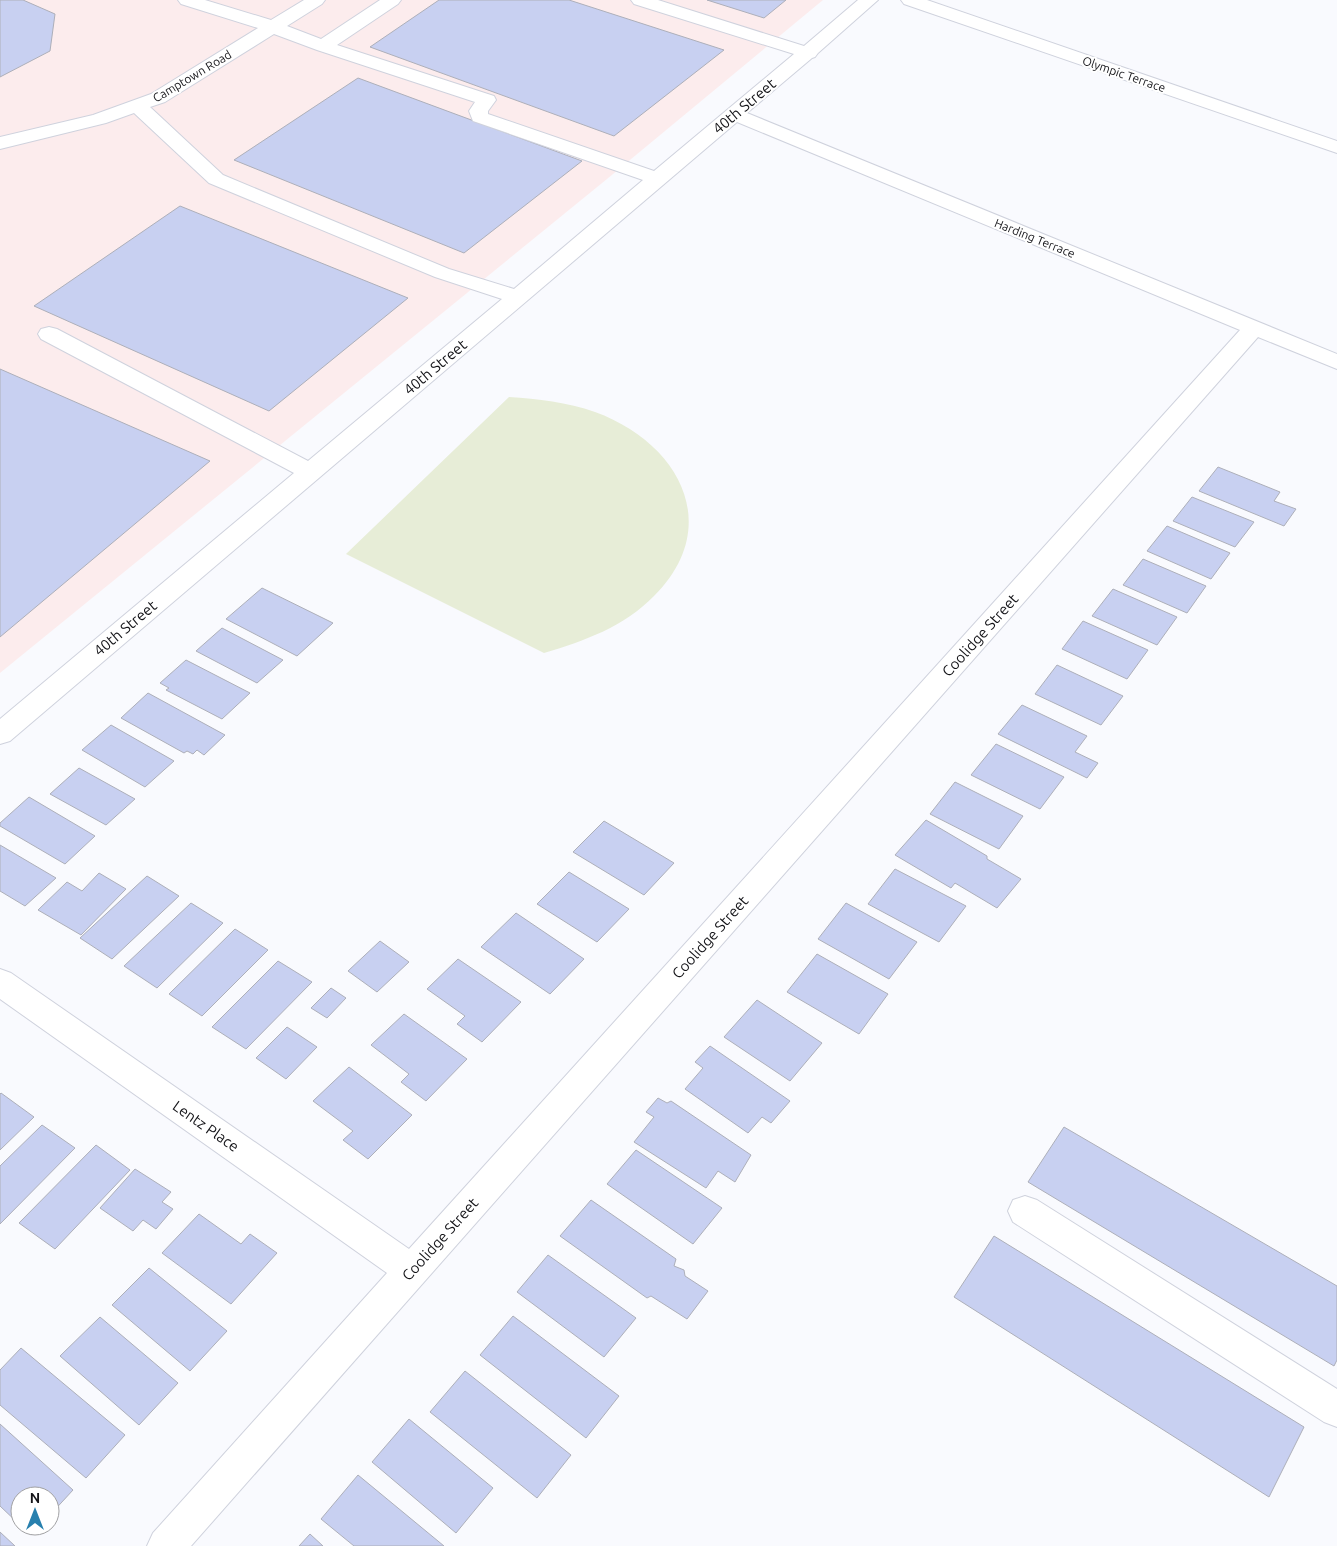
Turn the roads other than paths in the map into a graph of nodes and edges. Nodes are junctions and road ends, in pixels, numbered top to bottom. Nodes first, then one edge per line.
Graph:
1 (187, 0) edge
2 (316, 0) edge
3 (392, 0) edge
4 (640, 0) edge
5 (869, 0) edge
6 (910, 0) edge
7 (273, 26) junction
8 (323, 46) junction
9 (808, 53) junction
10 (137, 106) junction
11 (734, 114) junction
12 (0, 143) edge
13 (1337, 147) edge
14 (658, 179) junction
15 (518, 297) junction
16 (1254, 328) junction
17 (49, 334) dead end
18 (1337, 362) edge
19 (311, 472) junction
20 (0, 734) edge
21 (0, 982) edge
22 (1025, 1211) dead end
23 (412, 1271) junction
24 (1337, 1409) edge
25 (166, 1546) edge

1 - 7 street
2 - 7 street, Camptown Road
3 - 8 street
4 - 9 street
5 - 9 street, 40th Street
6 - 13 street, Olympic Terrace
7 - 8 street
7 - 10 street, Camptown Road
8 - 14 street
9 - 11 street, 40th Street
10 - 12 street, Camptown Road
10 - 15 street
11 - 14 street, 40th Street
11 - 16 street, Harding Terrace
14 - 15 street, 40th Street
15 - 19 street, 40th Street
16 - 18 street, Harding Terrace
16 - 23 street, Coolidge Street
17 - 19 street
19 - 20 street, 40th Street
21 - 23 street, Lentz Place
22 - 24 street
23 - 25 street, Coolidge Street

